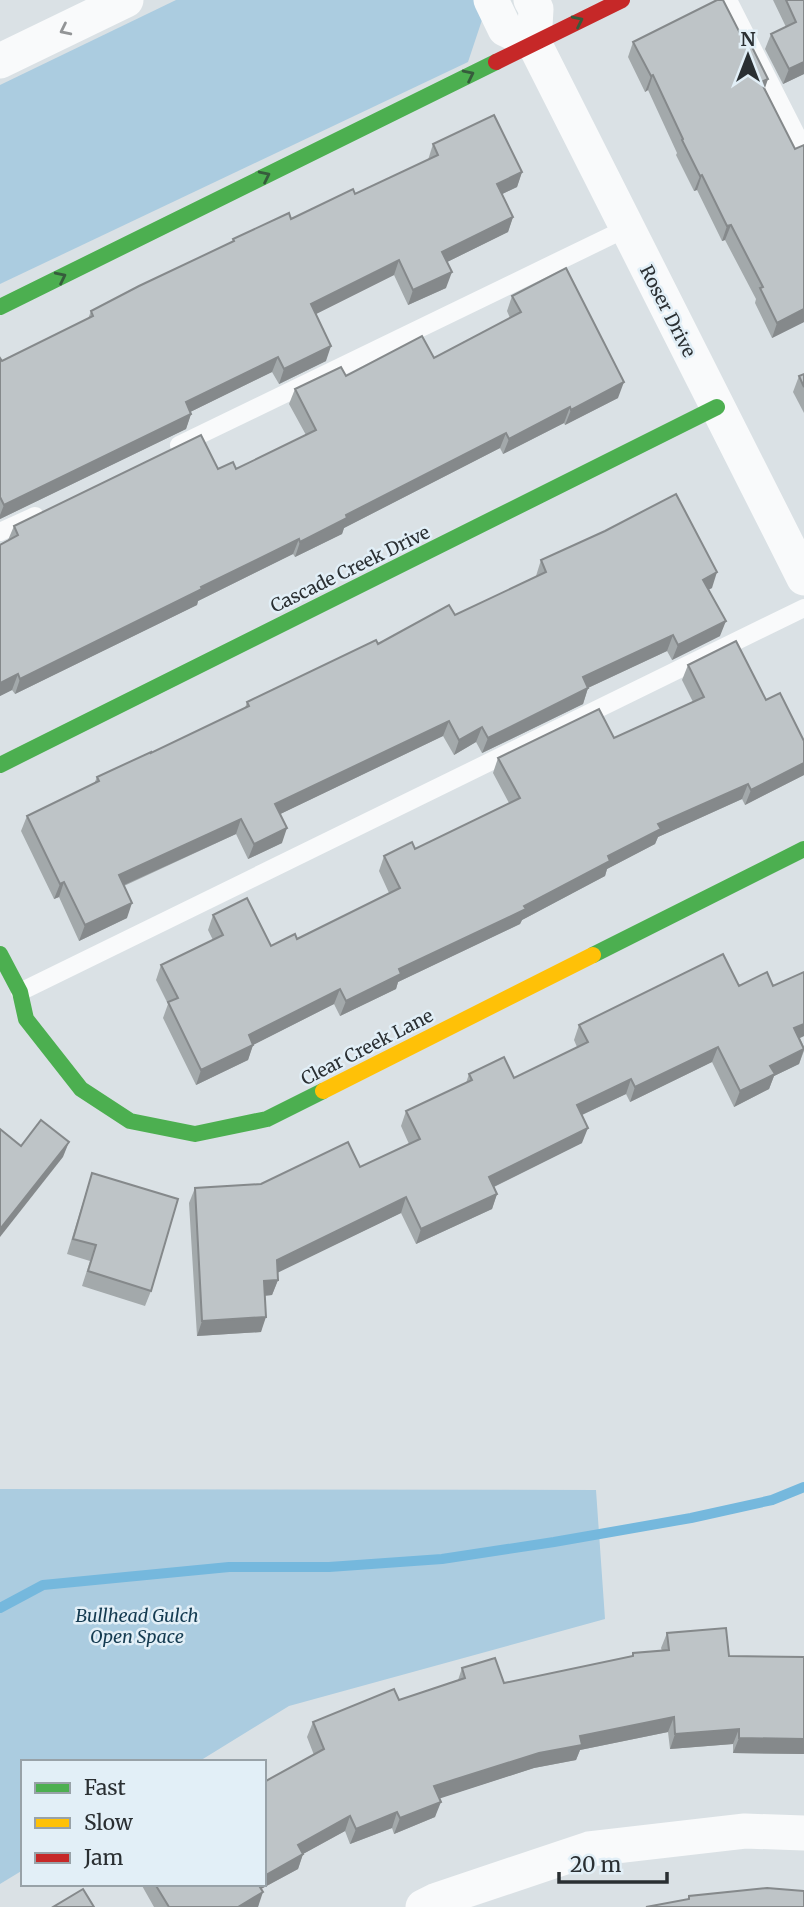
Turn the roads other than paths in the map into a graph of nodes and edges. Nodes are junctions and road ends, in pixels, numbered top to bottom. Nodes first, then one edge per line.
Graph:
1 (126, 0) edge
2 (491, 0) edge
3 (531, 0) edge
4 (622, 0) edge
5 (728, 0) edge
6 (534, 43) junction
7 (0, 61) edge
8 (804, 150) edge
9 (627, 228) junction
10 (0, 307) edge
11 (717, 407) junction
12 (163, 453) edge
13 (50, 508) edge
14 (0, 532) edge
15 (804, 578) edge
16 (804, 608) edge
17 (0, 765) edge
18 (804, 849) edge
19 (0, 954) edge
20 (20, 992) junction
21 (804, 1833) edge
22 (423, 1907) edge

1 -> 7 street
2 - 6 street
3 - 6 street, Roser Drive
6 -> 4 street
5 - 8 lane
6 - 9 street, Roser Drive
10 -> 6 street
9 - 11 street, Roser Drive
9 - 12 lane
11 - 15 street, Roser Drive
11 - 17 street, Cascade Creek Drive
13 - 14 lane
16 - 20 lane
18 - 20 street, Clear Creek Lane
19 - 20 street, Clear Creek Lane
21 - 22 street

